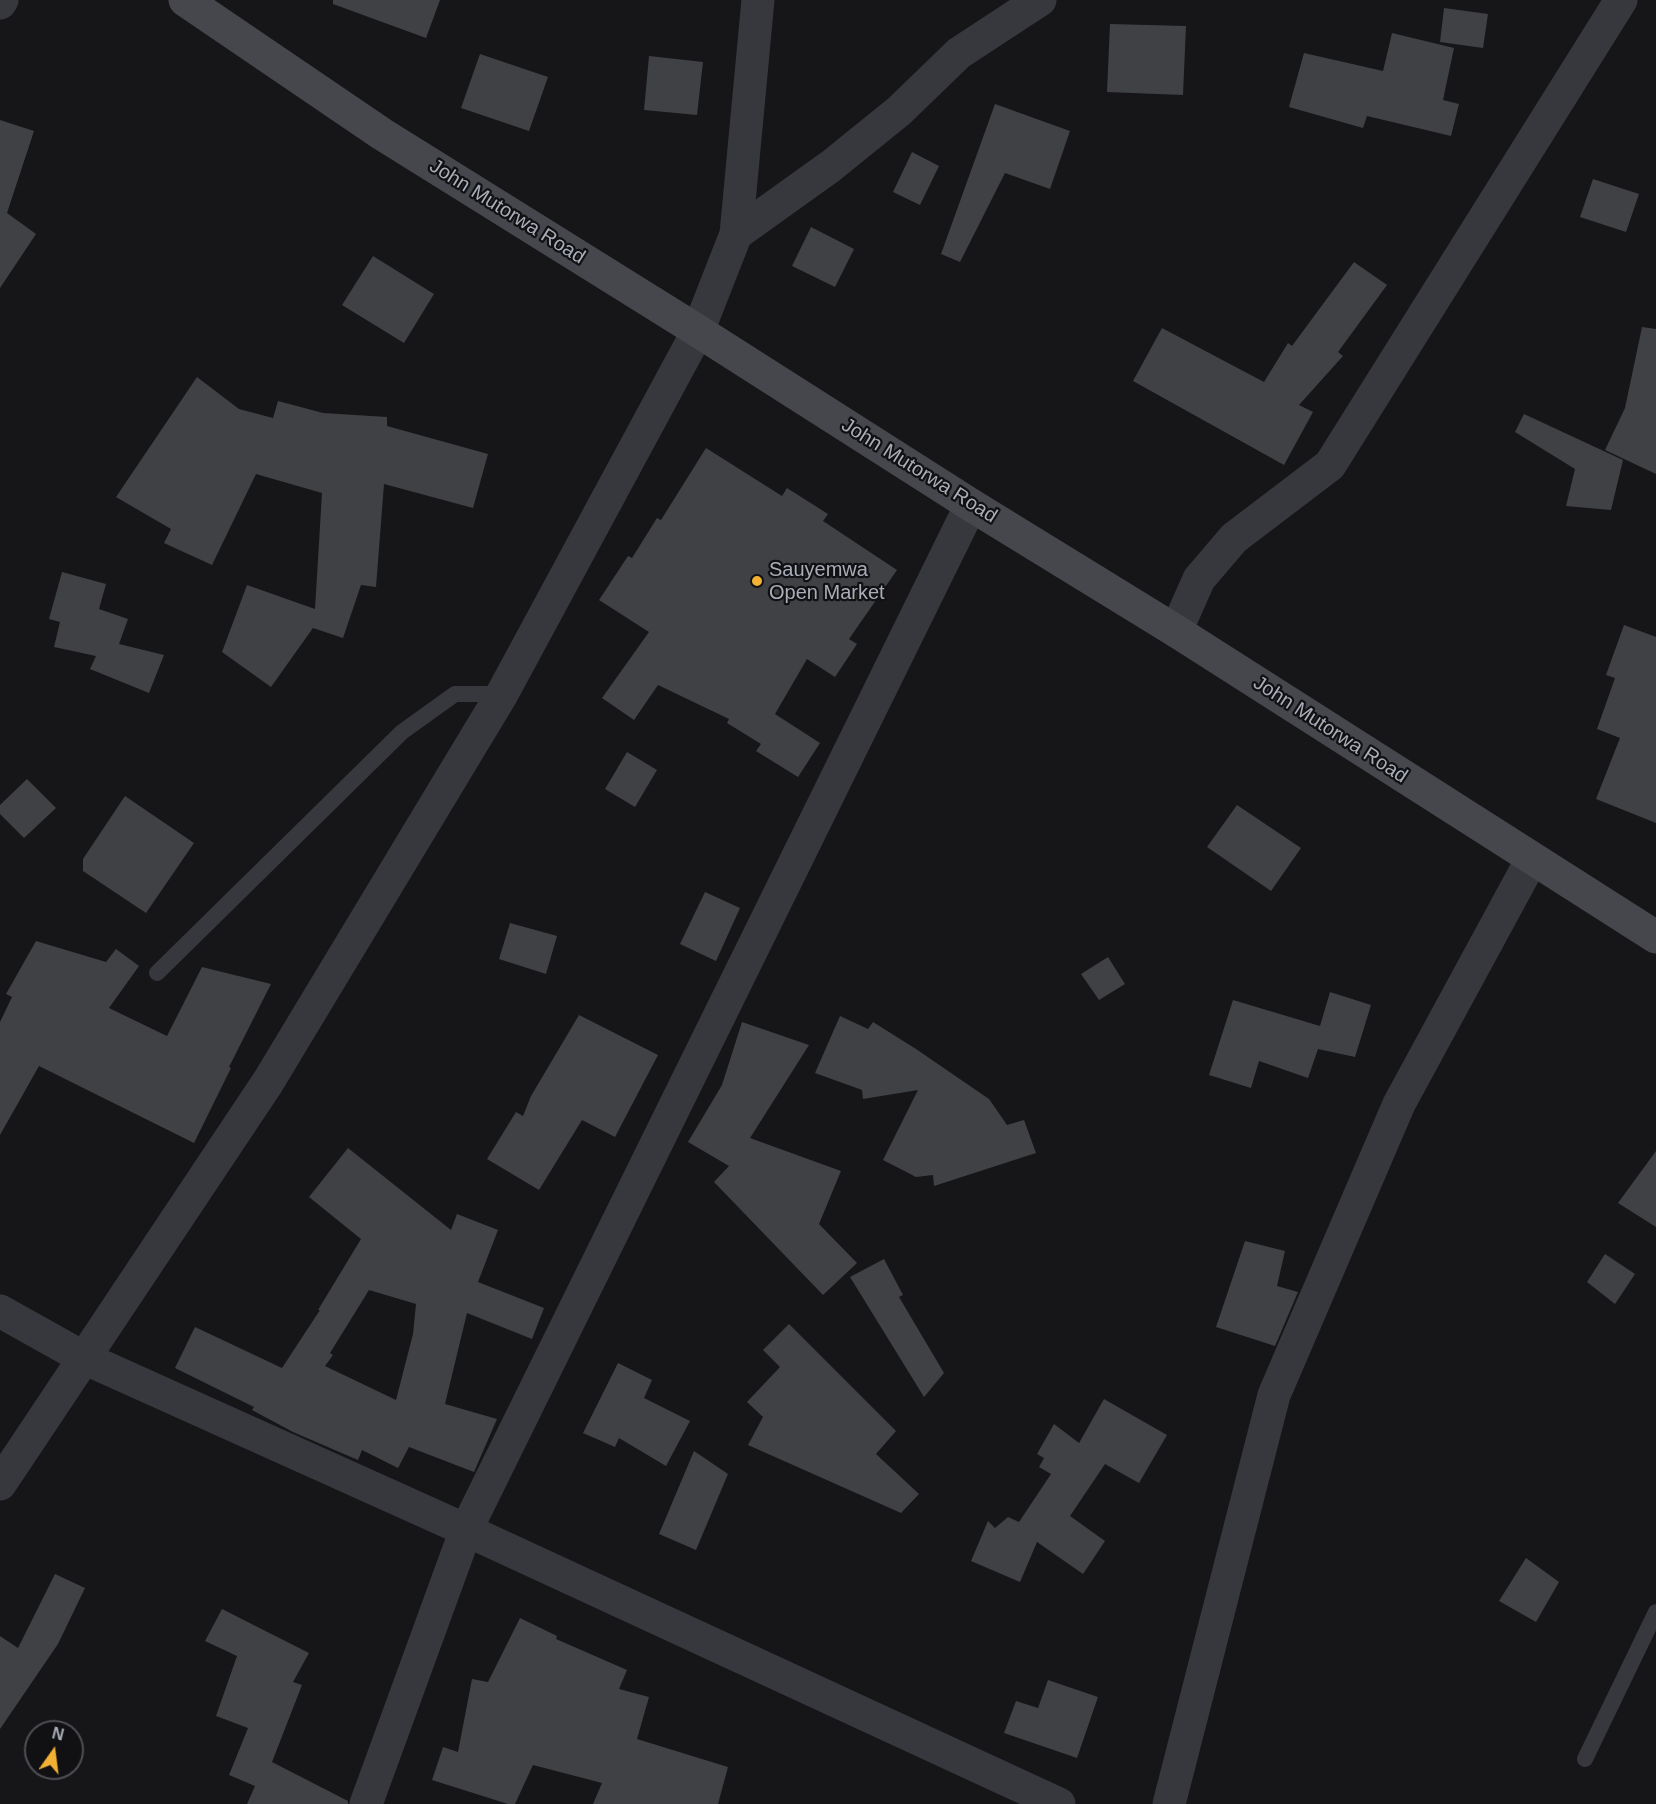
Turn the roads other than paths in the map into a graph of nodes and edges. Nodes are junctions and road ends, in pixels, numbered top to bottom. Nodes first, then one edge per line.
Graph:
1 (185, 0) edge
2 (758, 0) edge
3 (1040, 0) edge
4 (1621, 0) edge
5 (736, 234) junction
6 (698, 331) junction
7 (971, 505) junction
8 (1176, 631) junction
9 (502, 694) junction
10 (1532, 859) junction
11 (1656, 937) edge
12 (157, 973) dead end
13 (0, 1311) edge
14 (84, 1358) junction
15 (0, 1484) edge
16 (466, 1530) junction
17 (1656, 1612) edge
18 (1585, 1759) dead end
19 (366, 1804) edge
20 (1059, 1804) edge
21 (1169, 1804) edge

1 - 6 street, John Mutorwa Road
2 - 5 street
3 - 5 street
4 - 8 street
5 - 6 street
6 - 7 street, John Mutorwa Road
6 - 9 street
7 - 8 street, John Mutorwa Road
7 - 16 street
8 - 10 street, John Mutorwa Road
9 - 12 lane
9 - 14 street
10 - 11 street, John Mutorwa Road
10 - 21 street
13 - 14 street
14 - 15 street
14 - 16 street
16 - 19 street
16 - 20 street
17 - 18 lane

